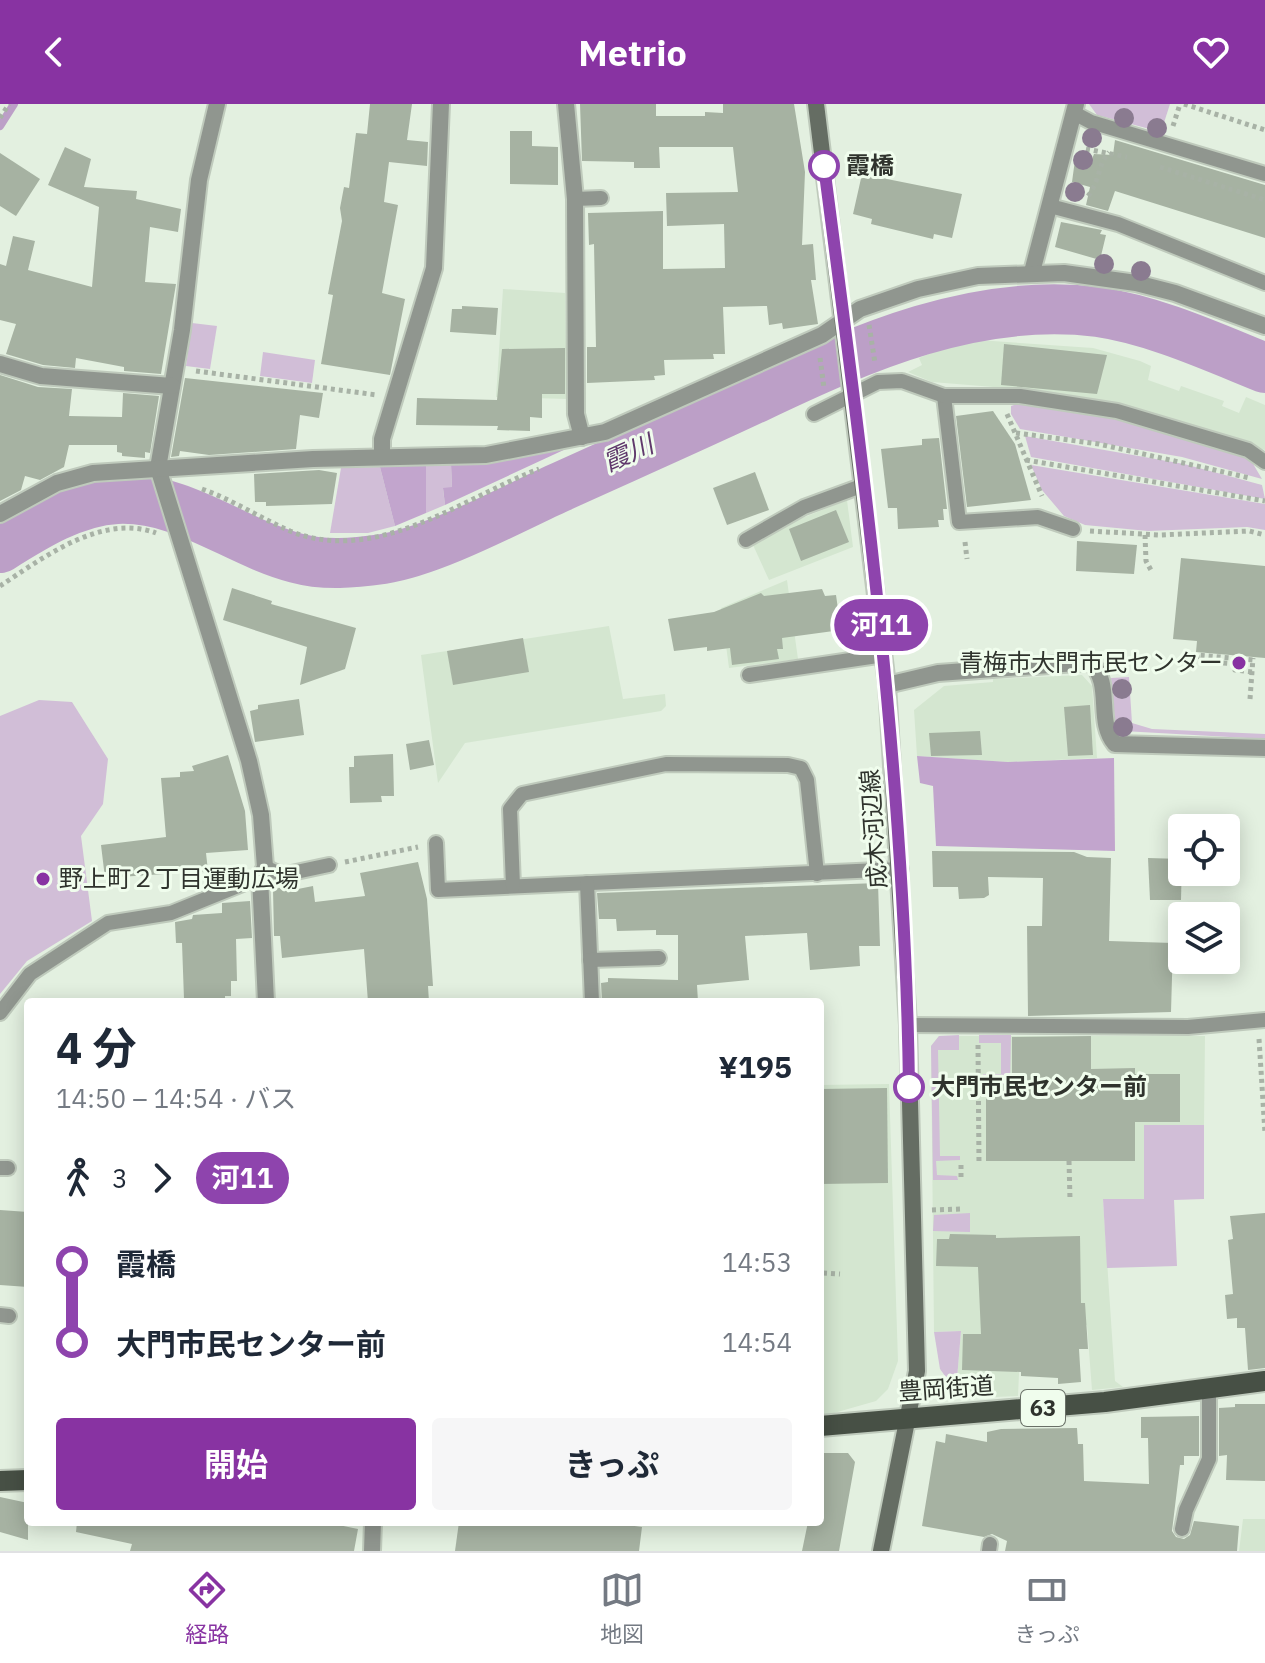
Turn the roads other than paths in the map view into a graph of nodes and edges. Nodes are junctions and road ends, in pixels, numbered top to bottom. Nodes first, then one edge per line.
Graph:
1 (217, 104) edge
2 (441, 104) edge
3 (566, 104) edge
4 (816, 104) edge
5 (1075, 108) edge
6 (1265, 174) edge
7 (601, 198) dead end
8 (575, 199) junction
9 (1050, 206) junction
10 (1032, 272) junction
11 (1265, 283) edge
12 (1265, 326) edge
13 (844, 327) junction
14 (0, 364) edge
15 (172, 386) junction
16 (852, 389) junction
17 (944, 396) junction
18 (814, 414) dead end
19 (582, 437) junction
20 (382, 457) junction
21 (1265, 462) edge
22 (160, 475) junction
23 (864, 485) junction
24 (0, 514) edge
25 (1073, 529) road end
26 (746, 540) dead end
27 (884, 655) junction
28 (749, 675) dead end
29 (887, 685) junction
30 (1265, 748) edge
31 (436, 843) road end
32 (329, 865) road end
33 (901, 869) junction
34 (263, 872) junction
35 (817, 874) junction
36 (587, 883) junction
37 (513, 886) junction
38 (659, 958) dead end
39 (590, 960) junction
40 (266, 998) edge
41 (592, 998) edge
42 (0, 1013) edge
43 (1261, 1020) edge
44 (908, 1025) junction
45 (1265, 1381) edge
46 (1209, 1390) junction
47 (908, 1417) junction
48 (824, 1426) edge
49 (24, 1480) edge
50 (0, 1481) edge
51 (373, 1526) edge
52 (1182, 1529) dead end
53 (372, 1551) edge
54 (881, 1551) edge

1 - 15 street
2 - 20 street
3 - 8 street
4 - 13 main road, 成木河辺線
5 - 6 lane
5 - 9 street
7 - 8 lane
8 - 19 street
9 - 10 street
9 - 11 lane
10 - 12 street
10 - 13 street
13 - 16 main road, 成木河辺線
13 - 19 street
14 - 15 street
15 - 22 street
16 - 17 lane
16 - 18 lane
16 - 23 main road, 成木河辺線
17 - 21 lane
17 - 25 lane
19 - 20 street
20 - 22 street
22 - 24 street
22 - 34 street
23 - 26 lane
23 - 27 main road, 成木河辺線
27 - 28 lane
27 - 29 main road, 成木河辺線
29 - 30 street
29 - 33 main road, 成木河辺線
31 - 37 lane
32 - 34 lane
33 - 35 lane
33 - 44 main road, 成木河辺線
34 - 40 street
34 - 42 lane
35 - 36 lane
35 - 37 lane
36 - 37 lane
36 - 39 lane
38 - 39 lane
39 - 41 lane
43 - 44 lane
44 - 47 main road, 成木河辺線
45 - 46 main road, 豊岡街道 / 63
46 - 47 main road, 豊岡街道 / 63
46 - 52 lane
47 - 48 main road, 豊岡街道 / 63
47 - 54 main road, 成木河辺線
49 - 50 main road
51 - 53 street

